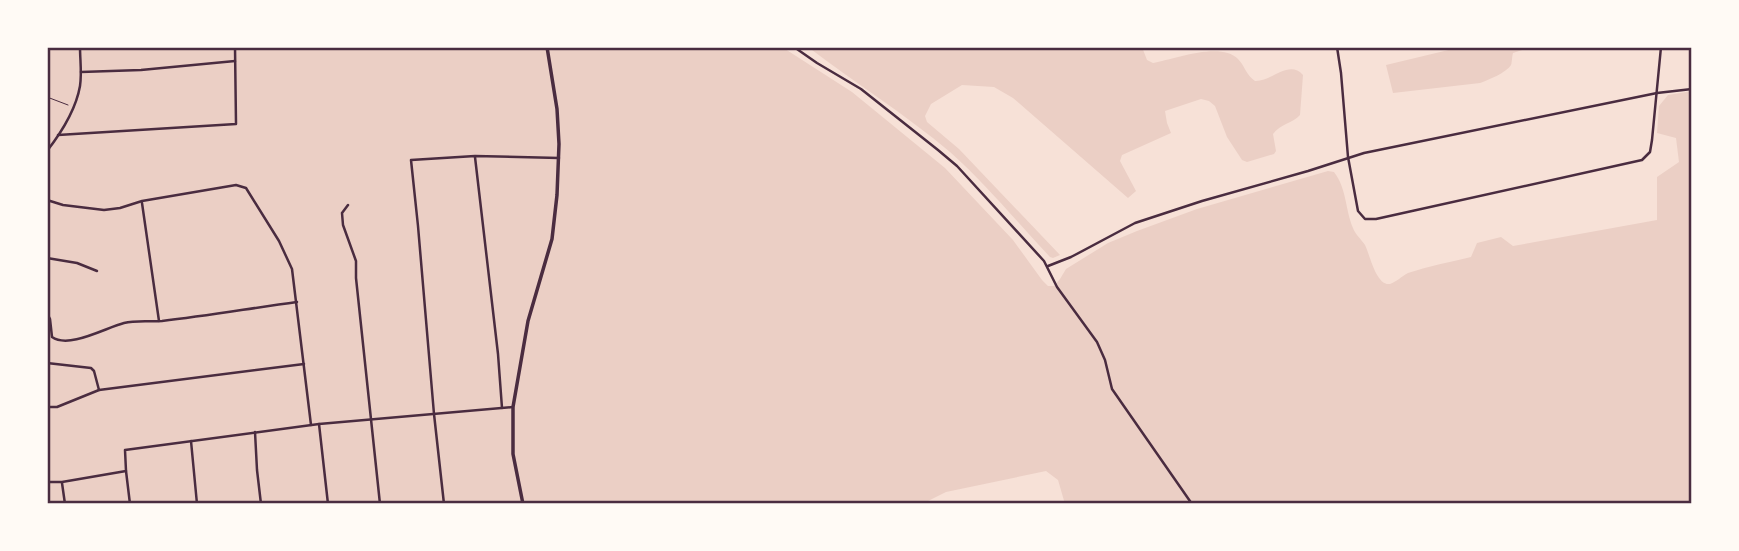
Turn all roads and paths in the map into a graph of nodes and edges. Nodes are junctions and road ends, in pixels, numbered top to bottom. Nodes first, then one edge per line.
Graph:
1 (80, 47) edge
2 (235, 47) edge
3 (547, 47) edge
4 (794, 47) edge
5 (1337, 47) edge
6 (1661, 47) edge
7 (235, 61) junction
8 (81, 72) junction
9 (1692, 89) edge
10 (1657, 93) junction
11 (47, 97) edge
12 (73, 107) junction
13 (58, 135) junction
14 (47, 151) edge
15 (475, 156) junction
16 (1348, 157) junction
17 (559, 158) junction
18 (47, 200) edge
19 (142, 201) junction
20 (348, 205) dead end
21 (47, 257) edge
22 (1048, 266) junction
23 (97, 271) dead end
24 (297, 302) junction
25 (47, 313) edge
26 (159, 321) junction
27 (47, 363) edge
28 (304, 364) junction
29 (99, 390) junction
30 (47, 407) edge
31 (513, 407) junction
32 (502, 408) junction
33 (434, 414) junction
34 (370, 419) junction
35 (320, 424) junction
36 (311, 425) junction
37 (255, 432) junction
38 (191, 441) junction
39 (126, 471) junction
40 (47, 482) edge
41 (62, 482) junction
42 (65, 504) edge
43 (130, 504) edge
44 (197, 504) edge
45 (261, 504) edge
46 (328, 504) edge
47 (380, 504) edge
48 (444, 504) edge
49 (523, 504) edge
50 (1192, 504) edge

1 - 8 street
2 - 7 street
3 - 17 street
4 - 22 street
5 - 16 street
6 - 10 street
7 - 8 street
7 - 13 street
8 - 12 street
9 - 10 street
10 - 16 street
10 - 16 street
11 - 12 path
12 - 13 street
13 - 14 street
15 - 17 street
15 - 32 street
15 - 33 street
16 - 22 street
17 - 31 street
18 - 19 street
19 - 24 street
19 - 26 street
20 - 34 street
21 - 23 street
22 - 50 street
24 - 26 street
24 - 28 street
25 - 26 street
27 - 29 street
28 - 29 street
28 - 36 street
29 - 30 street
31 - 32 street
31 - 49 street
32 - 33 street
33 - 34 street
33 - 48 street
34 - 35 street
34 - 47 street
35 - 36 street
35 - 46 street
36 - 37 street
37 - 38 street
37 - 45 street
38 - 39 street
38 - 44 street
39 - 41 street
39 - 43 street
40 - 41 street
41 - 42 street

